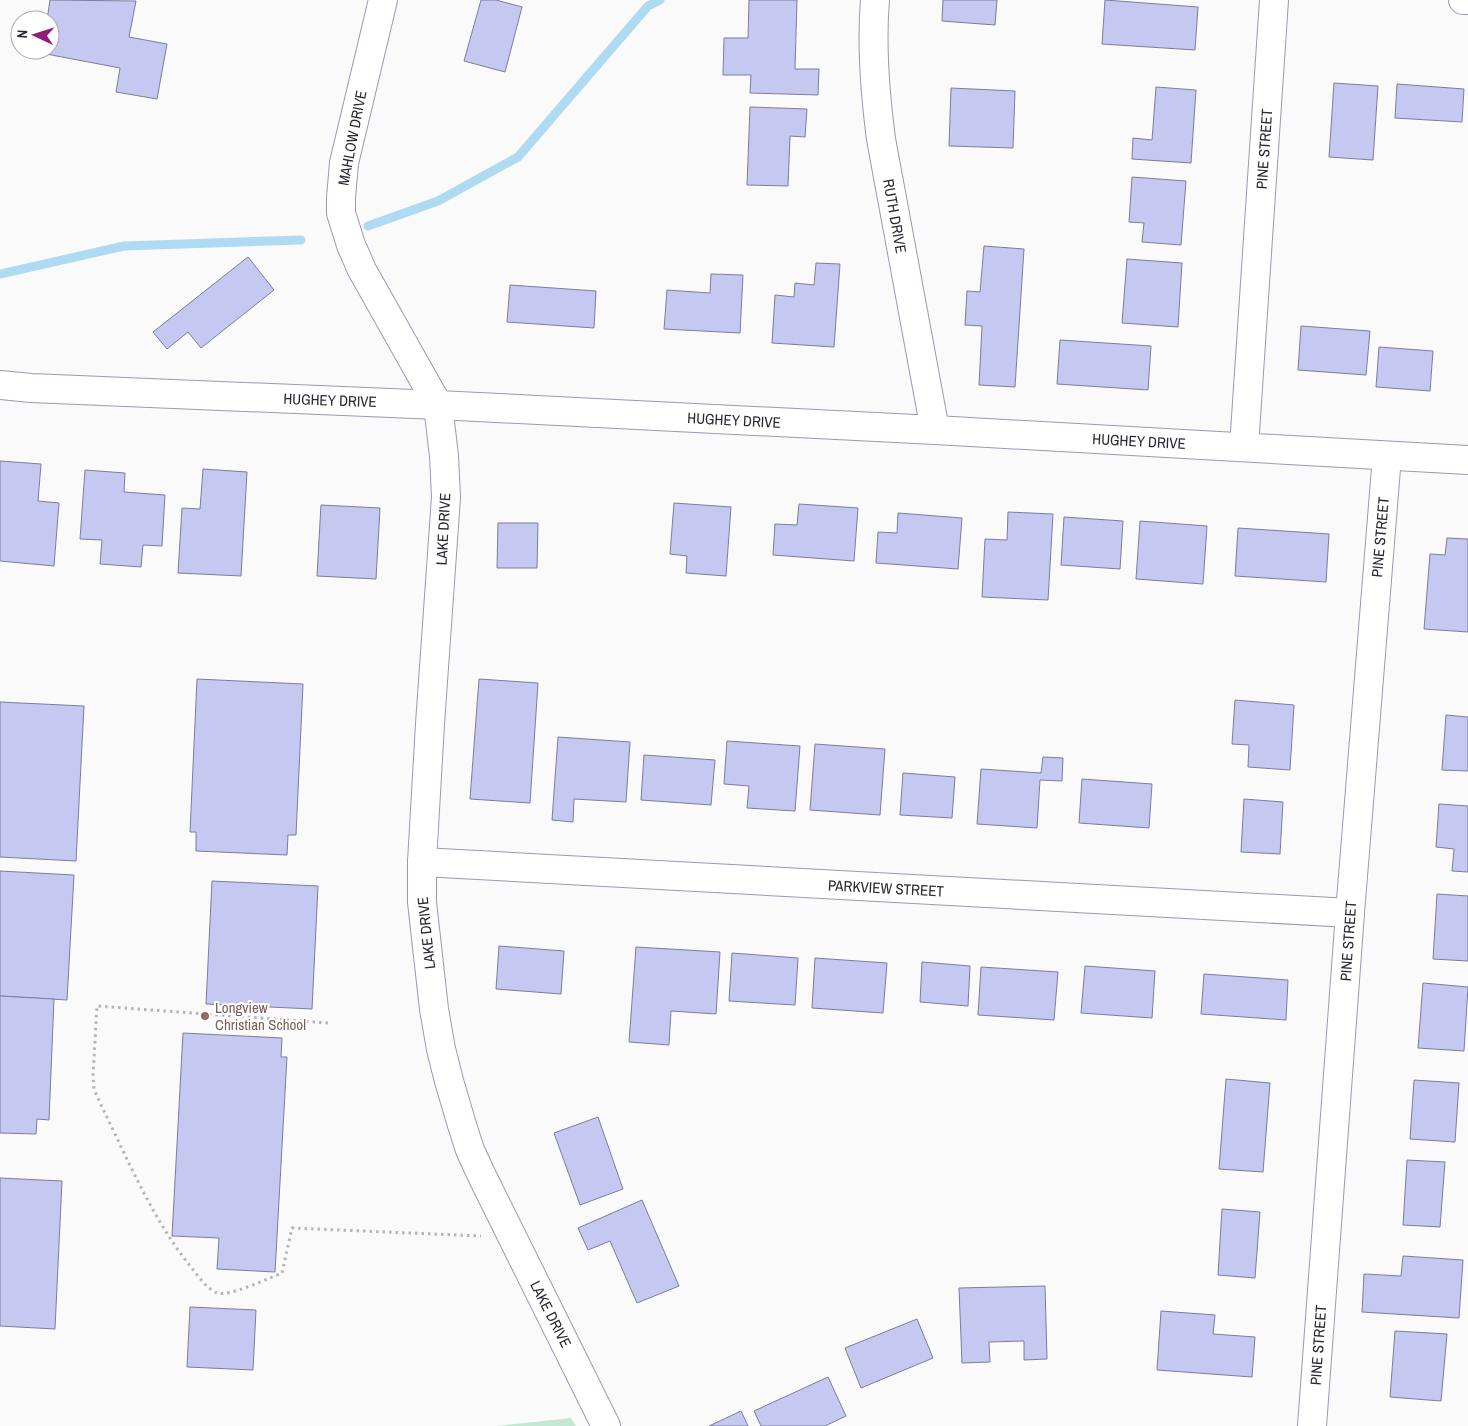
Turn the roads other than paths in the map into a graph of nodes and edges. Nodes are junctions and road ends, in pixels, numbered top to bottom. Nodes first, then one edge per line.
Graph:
1 (383, 0) edge
2 (876, 0) edge
3 (1274, 0) edge
4 (1463, 0) edge
5 (1468, 0) edge
6 (0, 385) edge
7 (438, 405) junction
8 (934, 430) junction
9 (1244, 447) junction
10 (1387, 456) junction
11 (1468, 460) edge
12 (422, 862) junction
13 (1350, 914) junction
14 (606, 1426) edge
15 (1312, 1426) edge

1 - 7 street, MAHLOW DRIVE
2 - 8 street, RUTH DRIVE
3 - 9 street, PINE STREET
4 - 5 street
6 - 7 street, HUGHEY DRIVE
7 - 8 street, HUGHEY DRIVE
7 - 12 street, LAKE DRIVE
8 - 9 street, HUGHEY DRIVE
9 - 10 street, HUGHEY DRIVE
10 - 11 street, HUGHEY DRIVE
10 - 13 street, PINE STREET
12 - 13 street, PARKVIEW STREET
12 - 14 street, LAKE DRIVE
13 - 15 street, PINE STREET

